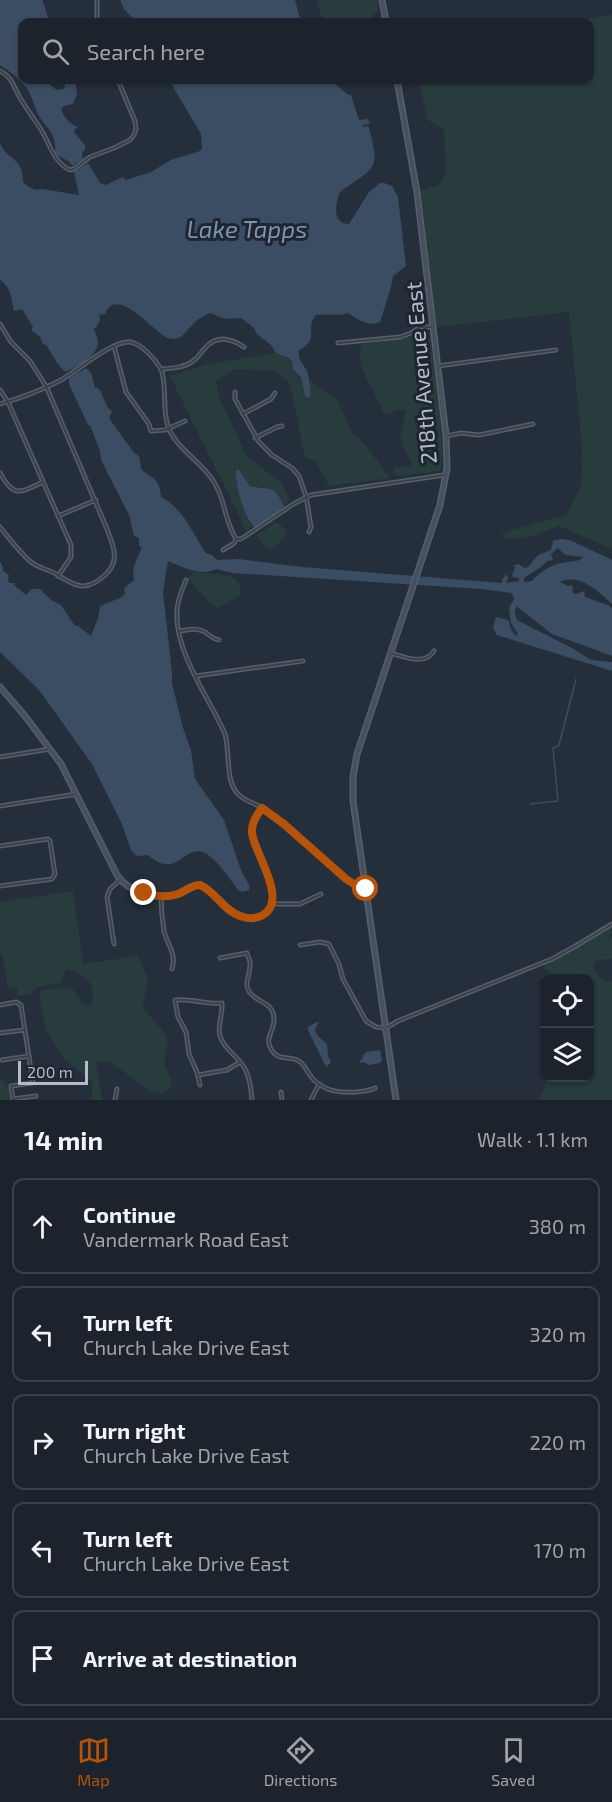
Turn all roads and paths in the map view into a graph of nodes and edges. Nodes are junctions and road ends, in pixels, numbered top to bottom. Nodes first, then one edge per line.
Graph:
1 (97, 0) edge
2 (382, 0) edge
3 (97, 18) edge
4 (385, 18) edge
5 (0, 70) edge
6 (120, 84) edge
7 (398, 84) edge
8 (0, 324) edge
9 (434, 327) junction
10 (339, 343) dead end
11 (114, 346) junction
12 (244, 347) dead end
13 (556, 350) dead end
14 (438, 366) junction
15 (161, 369) junction
16 (46, 386) junction
17 (0, 390) edge
18 (235, 392) dead end
19 (275, 393) dead end
20 (8, 402) junction
21 (0, 404) edge
22 (243, 414) junction
23 (185, 421) dead end
24 (533, 424) dead end
25 (282, 426) dead end
26 (169, 429) junction
27 (447, 436) junction
28 (255, 438) junction
29 (0, 473) edge
30 (446, 475) junction
31 (435, 476) junction
32 (43, 482) junction
33 (445, 484) junction
34 (306, 496) junction
35 (96, 500) junction
36 (58, 516) junction
37 (0, 527) edge
38 (309, 532) dead end
39 (237, 539) junction
40 (223, 550) dead end
41 (58, 576) junction
42 (186, 580) dead end
43 (179, 631) junction
44 (219, 640) dead end
45 (434, 651) dead end
46 (391, 653) junction
47 (303, 661) dead end
48 (196, 676) junction
49 (0, 687) edge
50 (51, 749) junction
51 (0, 757) edge
52 (77, 794) junction
53 (0, 806) edge
54 (262, 808) junction
55 (0, 846) edge
56 (120, 880) junction
57 (0, 885) edge
58 (366, 889) junction
59 (321, 894) dead end
60 (161, 896) junction
61 (272, 904) junction
62 (612, 924) edge
63 (114, 944) dead end
64 (300, 945) dead end
65 (220, 958) dead end
66 (172, 969) dead end
67 (0, 1005) edge
68 (386, 1028) junction
69 (24, 1030) junction
70 (0, 1034) edge
71 (29, 1056) junction
72 (2, 1060) dead end
73 (240, 1062) junction
74 (198, 1075) junction
75 (319, 1084) junction
76 (200, 1085) dead end
77 (375, 1088) dead end
78 (117, 1089) dead end
79 (281, 1092) dead end
80 (36, 1096) dead end
81 (13, 1100) edge
82 (115, 1100) edge
83 (252, 1100) edge
84 (282, 1100) edge
85 (311, 1100) edge
86 (396, 1100) edge

1 - 3 street
2 - 4 street
5 - 6 street
7 - 9 street, 218th Avenue East
8 - 16 street
9 - 10 street
9 - 14 street, 218th Avenue East
11 - 15 street
11 - 16 street
11 - 26 street
12 - 15 street
13 - 14 street
14 - 27 street, 218th Avenue East
15 - 26 street
16 - 20 street
16 - 35 street
17 - 20 street
18 - 22 street
19 - 22 street
20 - 21 street
20 - 32 street
22 - 28 street
23 - 26 street
24 - 27 street
25 - 28 street
26 - 39 street
27 - 30 street, 218th Avenue East
28 - 34 street
29 - 32 street
30 - 31 street
30 - 33 street, 218th Avenue East
31 - 33 street
31 - 34 street
32 - 36 street
33 - 46 street, 218th Avenue East
34 - 38 street
34 - 39 street
35 - 36 street
35 - 41 street
36 - 41 street
37 - 41 street
39 - 40 street
42 - 43 street
43 - 44 street
43 - 48 street
45 - 46 street
46 - 58 street, 218th Avenue East
47 - 48 street
48 - 54 street
49 - 50 street
50 - 51 street
50 - 52 street
52 - 53 street
52 - 56 street
54 - 58 street
54 - 61 street
55 - 57 street
56 - 60 street
56 - 63 street
58 - 68 street, 218th Avenue East
59 - 61 street
60 - 61 street
60 - 66 street
62 - 68 street
64 - 68 street
65 - 75 street
67 - 69 street
68 - 86 street, 218th Avenue East
69 - 70 street
69 - 71 street
71 - 72 street
71 - 81 street
73 - 74 street
73 - 74 street
73 - 83 street
74 - 76 street
75 - 77 street
75 - 85 street
78 - 82 street
79 - 84 street
80 - 81 street

